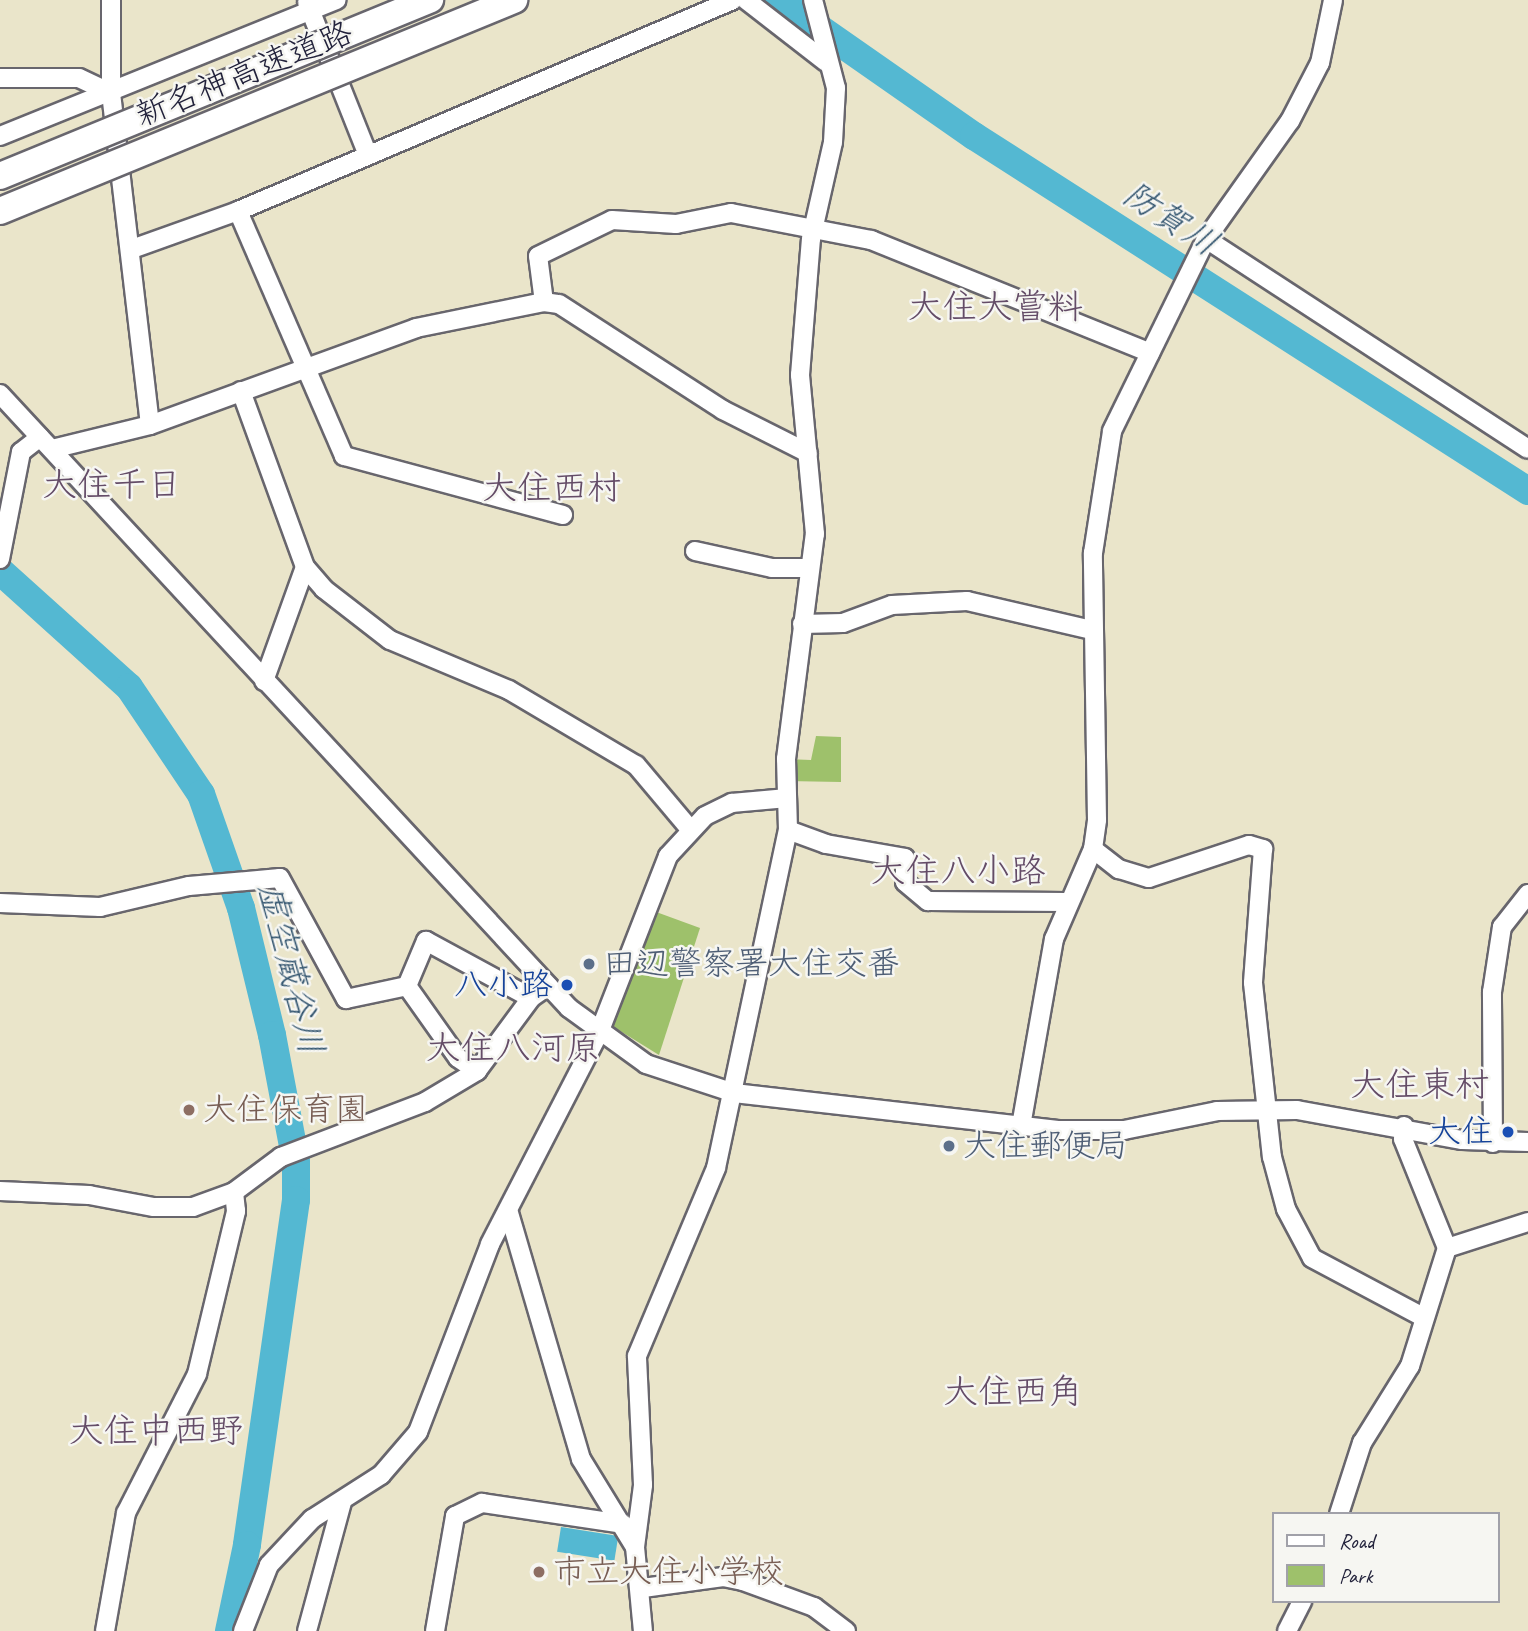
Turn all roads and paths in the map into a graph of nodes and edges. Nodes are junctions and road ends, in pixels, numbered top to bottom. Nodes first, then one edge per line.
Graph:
1 (111, 0) edge
2 (337, 0) edge
3 (430, 0) edge
4 (514, 0) edge
5 (733, 0) edge
6 (746, 0) edge
7 (1333, 0) edge
8 (814, 5) edge
9 (309, 6) edge
10 (825, 58) junction
11 (0, 78) edge
12 (111, 93) junction
13 (0, 136) edge
14 (368, 155) junction
15 (0, 176) edge
16 (0, 211) edge
17 (237, 211) junction
18 (813, 230) junction
19 (1206, 239) junction
20 (132, 249) junction
21 (544, 302) junction
22 (1150, 354) junction
23 (303, 366) junction
24 (241, 391) junction
25 (0, 394) edge
26 (150, 425) junction
27 (46, 443) junction
28 (1528, 449) edge
29 (808, 453) junction
30 (563, 515) dead end
31 (695, 551) dead end
32 (0, 559) edge
33 (304, 566) junction
34 (810, 568) junction
35 (802, 624) junction
36 (1092, 630) junction
37 (264, 681) junction
38 (787, 798) junction
39 (689, 828) junction
40 (788, 830) junction
41 (1093, 849) junction
42 (1528, 894) edge
43 (1066, 902) junction
44 (0, 903) edge
45 (407, 985) junction
46 (548, 986) junction
47 (531, 998) junction
48 (599, 1033) junction
49 (478, 1071) junction
50 (734, 1093) junction
51 (1266, 1109) junction
52 (1021, 1126) junction
53 (1404, 1126) junction
54 (1528, 1142) edge
55 (1493, 1143) junction
56 (0, 1191) edge
57 (234, 1192) junction
58 (509, 1213) junction
59 (1528, 1222) edge
60 (1447, 1248) junction
61 (1421, 1316) junction
62 (342, 1502) junction
63 (1340, 1512) edge
64 (623, 1524) junction
65 (635, 1547) junction
66 (643, 1588) junction
67 (1301, 1603) edge
68 (105, 1631) edge
69 (243, 1631) edge
70 (307, 1631) edge
71 (435, 1631) edge
72 (643, 1631) edge
73 (846, 1631) edge
74 (1287, 1631) edge

1 - 12 street
2 - 9 street
3 - 15 highway, 新名神高速道路, bridge
4 - 16 highway, 新名神高速道路, bridge
5 - 14 street
6 - 10 street
7 - 19 street
8 - 10 street
9 - 12 street
9 - 14 street
10 - 18 street
11 - 12 street
12 - 13 street
12 - 20 street
14 - 17 street
17 - 20 street
17 - 23 street
18 - 21 street
18 - 22 street
18 - 29 street
19 - 22 street
19 - 28 street
20 - 26 street
21 - 23 street
21 - 29 street
22 - 36 street
23 - 24 street
23 - 30 street
24 - 26 street
24 - 33 street
25 - 27 street
26 - 27 street
27 - 32 street
27 - 37 street
29 - 34 street
31 - 34 street
33 - 37 street
33 - 39 street
34 - 35 street
35 - 36 street
35 - 38 street
36 - 41 street
37 - 46 street
38 - 39 street
38 - 40 street
39 - 48 street
40 - 43 street
40 - 50 street
41 - 43 street
41 - 51 street
42 - 55 street
43 - 52 street
44 - 45 street
45 - 47 street
45 - 49 street
46 - 47 street
46 - 48 street
47 - 49 street
48 - 50 street
48 - 58 street
49 - 57 street
50 - 52 street
50 - 65 street
51 - 52 street
51 - 53 street
51 - 61 street
53 - 55 street
53 - 60 street
54 - 55 street
56 - 57 street
57 - 68 street
58 - 62 street
58 - 64 street
59 - 60 street
60 - 61 street
61 - 63 street
62 - 69 street
62 - 70 street
64 - 65 street
64 - 71 street
65 - 66 street
66 - 72 street
66 - 73 street
67 - 74 street

